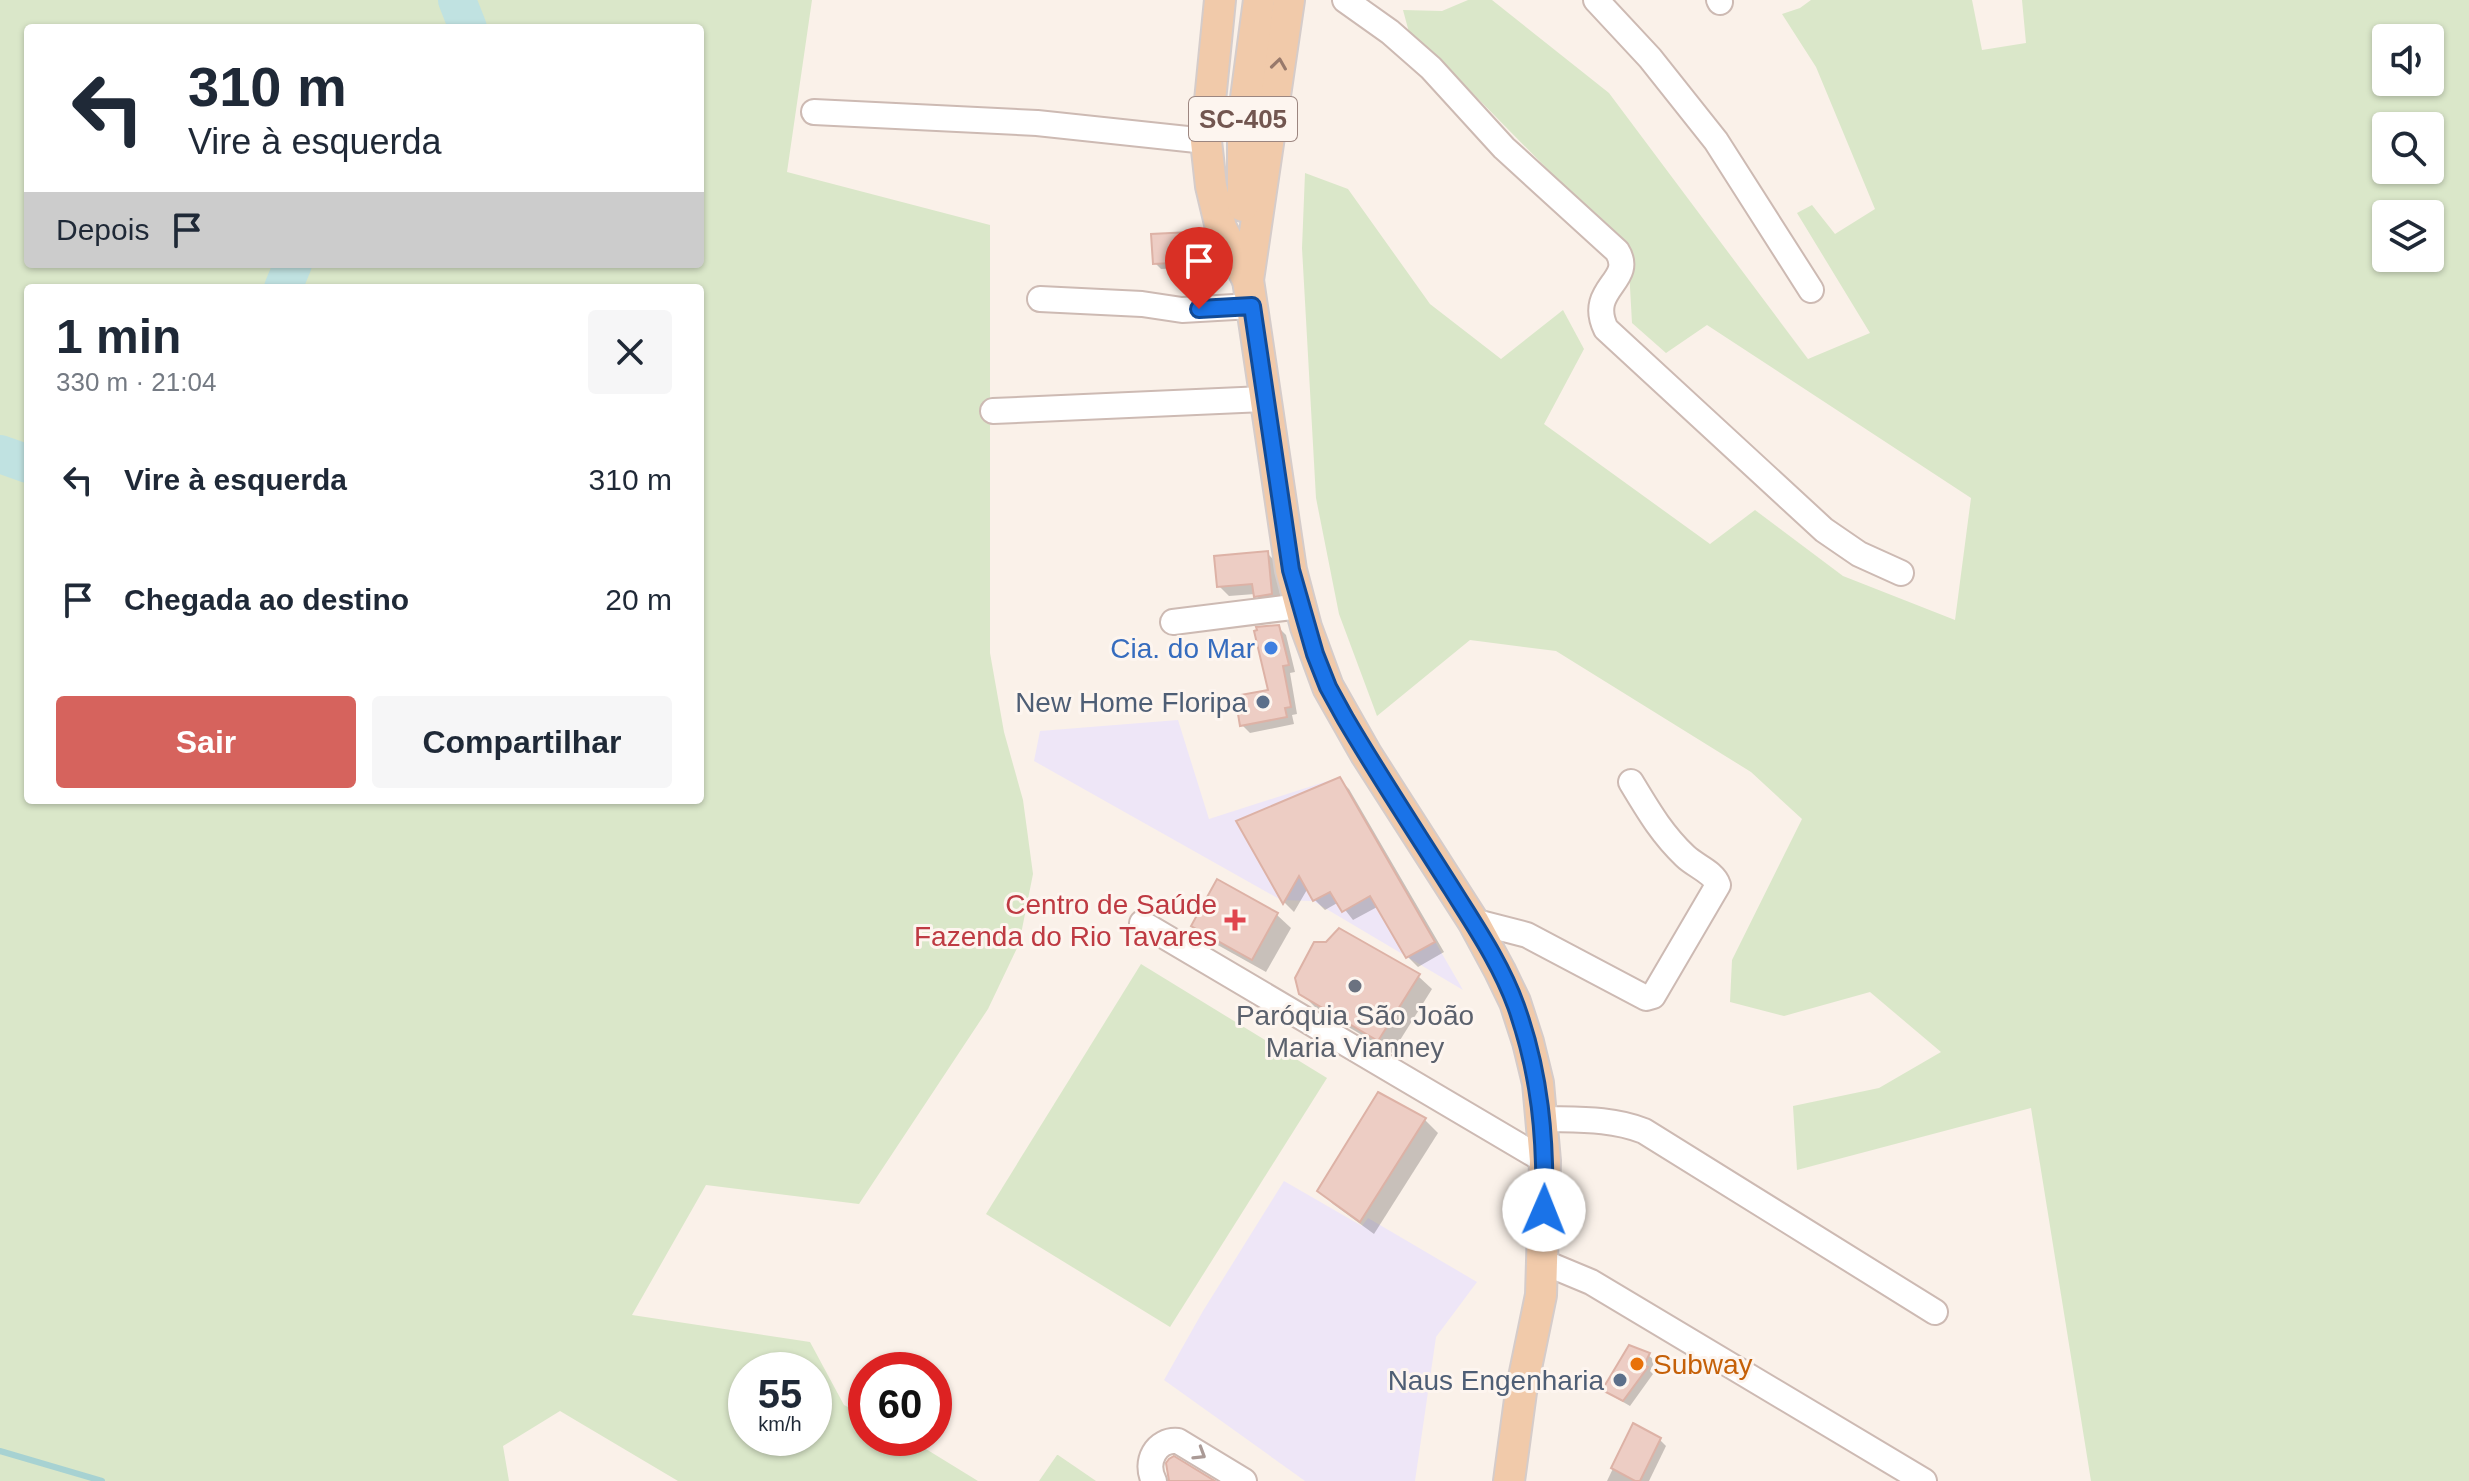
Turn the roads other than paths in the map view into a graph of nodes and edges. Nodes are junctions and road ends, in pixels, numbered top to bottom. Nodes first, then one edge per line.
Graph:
1 (1220, 0) edge
2 (1259, 0) edge
3 (1289, 0) edge
4 (1345, 0) edge
5 (1596, 0) edge
6 (814, 112) dead end
7 (1206, 141) junction
8 (1811, 290) dead end
9 (1250, 293) junction
10 (1040, 299) dead end
11 (1264, 399) junction
12 (993, 411) dead end
13 (1901, 573) dead end
14 (1300, 606) junction
15 (1173, 622) dead end
16 (1631, 782) dead end
17 (1473, 921) junction
18 (1142, 923) dead end
19 (1543, 1119) junction
20 (1545, 1161) junction
21 (1543, 1262) junction
22 (1935, 1312) dead end
23 (1521, 1392) junction
24 (1154, 1481) edge
25 (1244, 1481) edge
26 (1509, 1481) edge
27 (1521, 1481) edge
28 (1924, 1481) edge

1 - 7 main road, SC-405
2 - 9 main road, SC-405
9 -> 3 main road
4 - 13 street
5 - 8 street
6 - 7 street
7 - 9 main road, SC-405
9 - 10 street
9 - 11 main road, SC-405
11 - 12 street
11 - 14 main road, SC-405
14 - 15 street
14 - 17 main road, SC-405
16 - 17 street
17 - 19 main road, SC-405
18 - 20 street
19 - 20 main road, SC-405
19 - 22 street
20 - 21 main road, SC-405
21 - 23 main road, SC-405
21 - 28 street
23 - 26 main road, SC-405
23 - 27 main road, SC-405
24 -> 25 street

